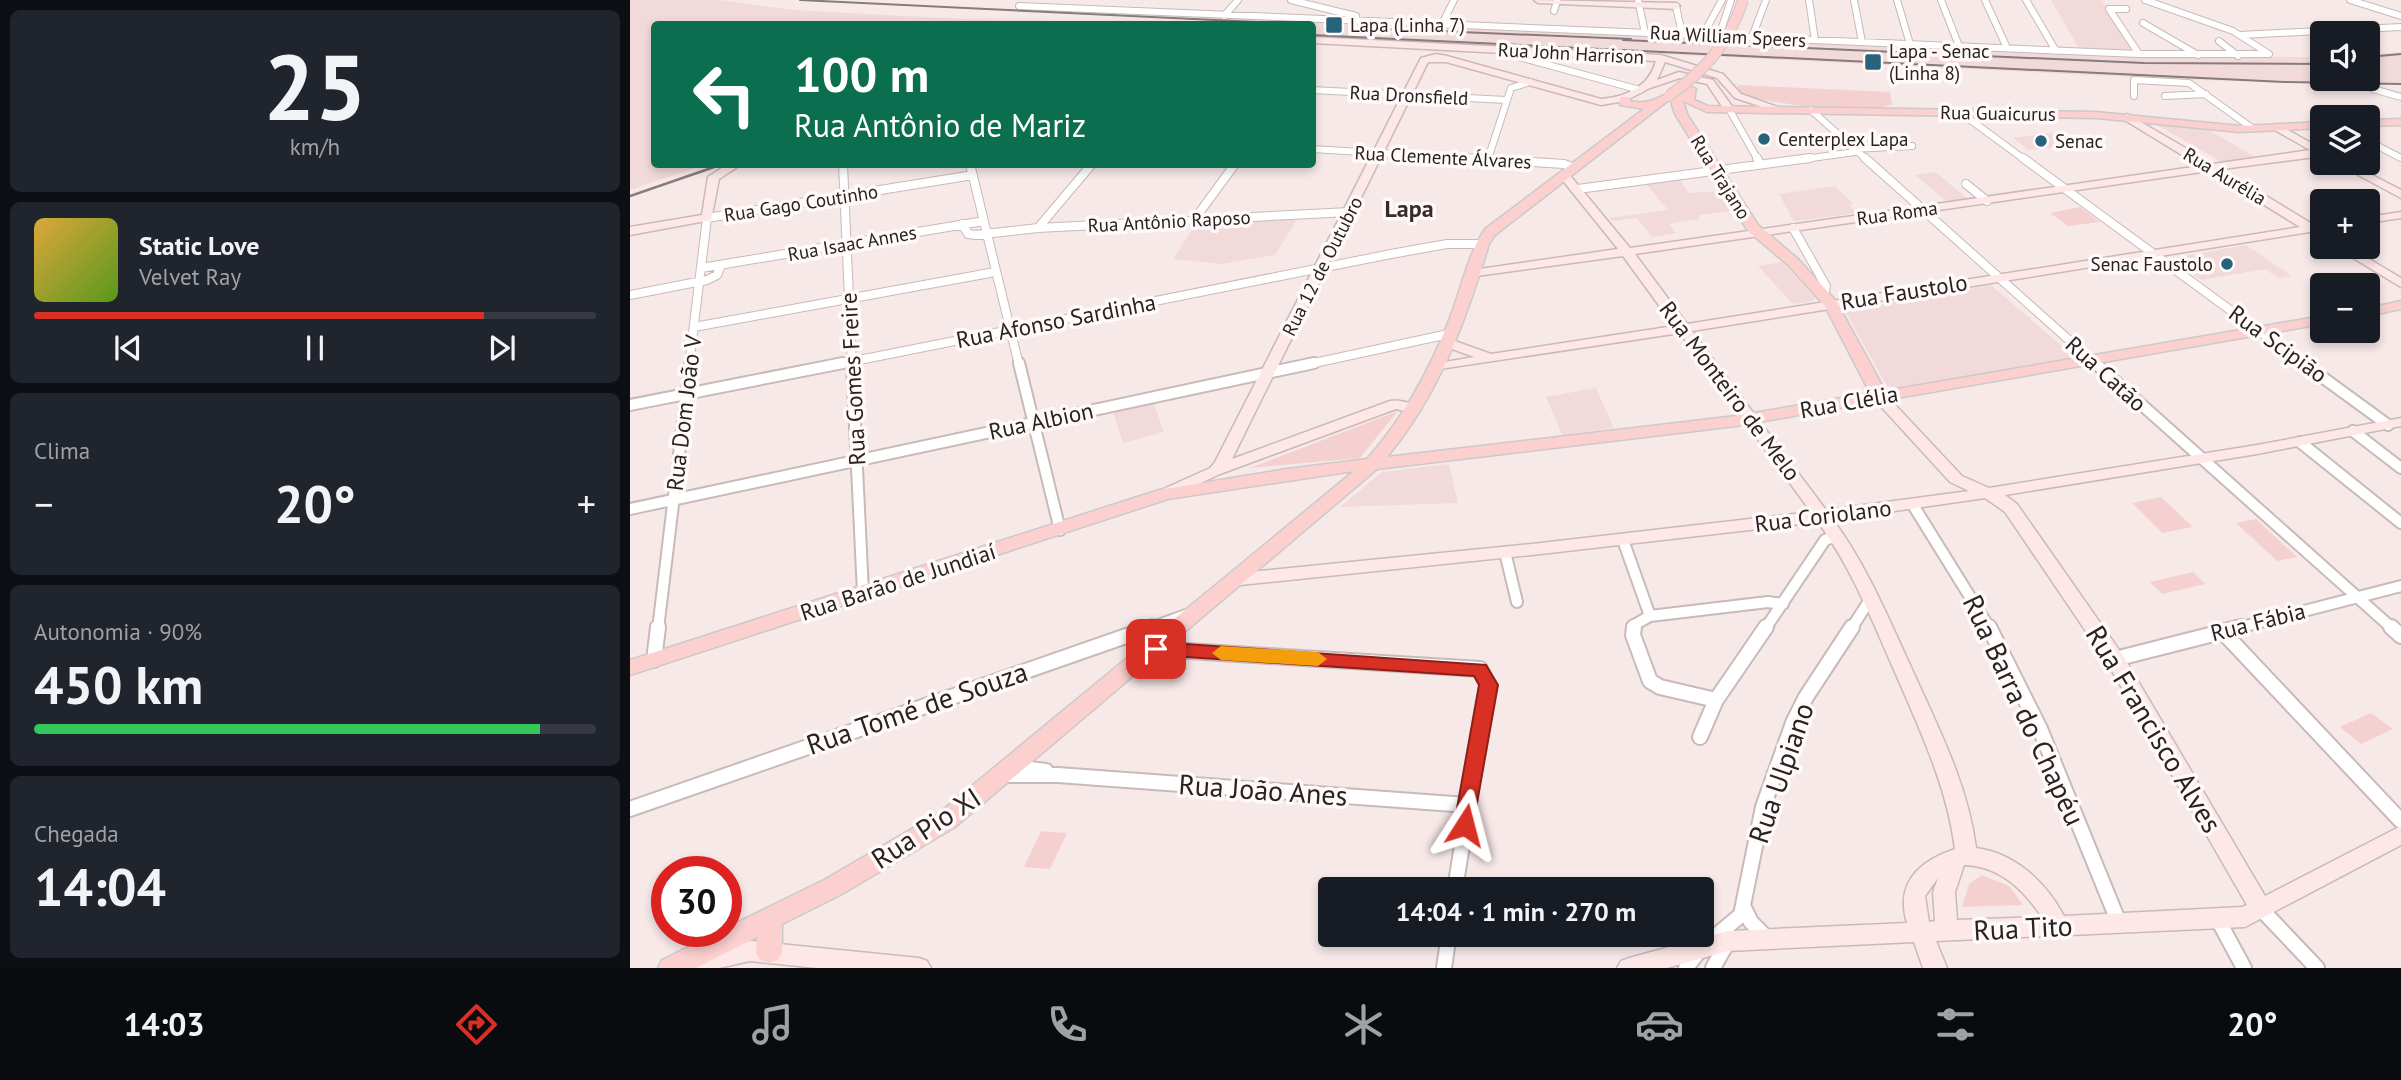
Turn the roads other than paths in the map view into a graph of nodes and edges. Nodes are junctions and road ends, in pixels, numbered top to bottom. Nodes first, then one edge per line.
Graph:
1 (1033, 0) edge
2 (1238, 0) edge
3 (1291, 0) edge
4 (1339, 0) edge
5 (1454, 0) edge
6 (1538, 0) edge
7 (1722, 0) edge
8 (1731, 0) edge
9 (1743, 0) edge
10 (1754, 0) edge
11 (1766, 0) edge
12 (1810, 0) edge
13 (1854, 0) edge
14 (1897, 0) edge
15 (1941, 0) edge
16 (1985, 0) edge
17 (2026, 0) edge
18 (2145, 0) edge
19 (2350, 0) edge
20 (1557, 1) edge
21 (1638, 2) edge
22 (1676, 2) edge
23 (2126, 9) dead end
24 (1329, 10) junction
25 (1554, 11) dead end
26 (1224, 16) junction
27 (2401, 16) edge
28 (1388, 22) junction
29 (2143, 23) dead end
30 (1442, 24) junction
31 (2401, 27) edge
32 (1645, 33) junction
33 (1682, 34) junction
34 (1703, 35) junction
35 (2240, 35) junction
36 (1719, 36) junction
37 (1752, 37) junction
38 (1815, 40) junction
39 (2219, 41) dead end
40 (1316, 43) edge
41 (1862, 43) junction
42 (1910, 44) junction
43 (1959, 46) junction
44 (2007, 48) junction
45 (1537, 51) junction
46 (2056, 51) junction
47 (2139, 54) junction
48 (2201, 56) junction
49 (2238, 56) junction
50 (1661, 58) junction
51 (1530, 82) junction
52 (1643, 88) junction
53 (1691, 89) junction
54 (1316, 90) edge
55 (2380, 91) edge
56 (1407, 94) junction
57 (2206, 94) junction
58 (2134, 96) dead end
59 (2165, 96) dead end
60 (2401, 97) edge
61 (1624, 99) junction
62 (1506, 100) junction
63 (1669, 100) junction
64 (1729, 109) junction
65 (1782, 110) junction
66 (1811, 110) junction
67 (1961, 113) junction
68 (2127, 117) junction
69 (2380, 123) edge
70 (2398, 123) edge
71 (2310, 126) edge
72 (2277, 127) junction
73 (2252, 128) junction
74 (1912, 146) dead end
75 (2310, 146) edge
76 (2380, 147) edge
77 (1316, 149) edge
78 (1854, 150) junction
79 (1379, 153) junction
80 (2310, 154) edge
81 (2401, 158) edge
82 (1488, 159) junction
83 (1760, 164) junction
84 (728, 168) edge
85 (843, 168) edge
86 (971, 168) edge
87 (1090, 168) edge
88 (1232, 168) edge
89 (2212, 168) junction
90 (1717, 170) junction
91 (1569, 171) junction
92 (973, 175) junction
93 (2364, 175) edge
94 (1976, 182) dead end
95 (1578, 188) junction
96 (2064, 189) junction
97 (2401, 195) edge
98 (843, 197) junction
99 (1987, 201) junction
100 (1921, 210) junction
101 (1349, 212) junction
102 (2401, 215) edge
103 (707, 218) junction
104 (2380, 218) edge
105 (984, 220) junction
106 (1194, 220) junction
107 (962, 225) junction
108 (2310, 225) edge
109 (1038, 228) junction
110 (1793, 228) junction
111 (630, 231) edge
112 (2310, 231) edge
113 (1759, 233) junction
114 (988, 234) junction
115 (1482, 244) junction
116 (846, 245) junction
117 (1626, 251) junction
118 (2153, 253) junction
119 (2361, 259) edge
120 (721, 265) junction
121 (1322, 267) junction
122 (701, 268) junction
123 (995, 272) junction
124 (1473, 274) junction
125 (1997, 277) junction
126 (700, 283) junction
127 (2401, 283) edge
128 (630, 295) edge
129 (850, 299) junction
130 (1828, 300) junction
131 (2401, 305) edge
132 (2380, 309) edge
133 (2310, 322) edge
134 (694, 327) junction
135 (1684, 328) junction
136 (1011, 329) junction
137 (2261, 331) junction
138 (1451, 338) junction
139 (1486, 357) junction
140 (854, 360) junction
141 (2091, 361) junction
142 (1438, 368) junction
143 (1268, 372) junction
144 (686, 394) junction
145 (1880, 397) junction
146 (630, 405) edge
147 (1413, 409) junction
148 (1750, 419) junction
149 (1033, 422) junction
150 (2394, 423) edge
151 (2353, 432) junction
152 (1396, 433) junction
153 (2300, 442) junction
154 (1429, 458) junction
155 (857, 460) junction
156 (2202, 460) junction
157 (1372, 464) junction
158 (2401, 468) edge
159 (1215, 471) junction
160 (1299, 473) junction
161 (1165, 494) junction
162 (1987, 494) junction
163 (1337, 496) junction
164 (674, 500) junction
165 (1913, 505) junction
166 (630, 509) edge
167 (1824, 517) junction
168 (2401, 523) edge
169 (1060, 530) junction
170 (1836, 536) junction
171 (1623, 540) junction
172 (1505, 552) junction
173 (1240, 579) junction
174 (2401, 586) edge
175 (863, 593) junction
176 (2357, 597) junction
177 (1871, 598) junction
178 (1517, 602) dead end
179 (1783, 604) junction
180 (1203, 609) junction
181 (1650, 616) junction
182 (2222, 631) junction
183 (2401, 636) edge
184 (1156, 649) junction
185 (2115, 659) junction
186 (654, 660) junction
187 (630, 668) edge
188 (1716, 700) junction
189 (1700, 737) dead end
190 (1008, 771) junction
191 (1467, 805) junction
192 (630, 809) edge
193 (2401, 821) edge
194 (2401, 835) edge
195 (1961, 856) junction
196 (1457, 877) edge
197 (1743, 906) junction
198 (2261, 909) junction
199 (2217, 918) junction
200 (770, 919) junction
201 (2119, 923) junction
202 (2057, 926) junction
203 (1947, 931) junction
204 (1923, 932) junction
205 (1714, 938) edge
206 (1768, 939) junction
207 (1728, 941) junction
208 (1714, 944) edge
209 (1447, 947) edge
210 (1700, 947) edge
211 (1702, 947) edge
212 (769, 952) junction
213 (671, 968) edge
214 (695, 968) edge
215 (919, 968) edge
216 (1444, 968) edge
217 (1629, 968) edge
218 (1686, 968) edge
219 (1713, 968) edge
220 (1935, 968) edge
221 (2244, 968) edge
222 (2317, 968) edge

1 - 26 street, Rua William Speers
2 - 26 street
3 - 24 street
4 - 24 street
5 - 30 street
6 - 20 street
7 - 34 street
8 - 36 street
9 - 63 main road, bridge
10 - 53 main road
11 - 37 street
12 - 38 street
13 - 41 street
14 - 42 street
15 - 43 street
16 - 44 street
17 - 46 street
18 - 35 street
19 - 27 street
20 - 21 street
20 - 25 street
21 - 22 street
21 - 32 street
22 - 33 street
23 - 47 street
24 - 28 street
26 - 28 street, Rua William Speers
28 - 30 street, Rua William Speers
29 - 48 street
30 - 32 street, Rua William Speers
31 - 35 street
32 - 33 street, Rua William Speers
33 - 34 street, Rua William Speers
34 - 36 street, Rua William Speers
35 - 49 street, Rua William Speers
36 - 37 street, Rua William Speers
37 - 38 street, Rua William Speers
38 - 41 street, Rua William Speers
39 - 49 street
40 - 45 street, Rua John Harrison
41 - 42 street, Rua William Speers
42 - 43 street, Rua William Speers
43 - 44 street, Rua William Speers
44 - 46 street, Rua William Speers
45 - 50 street, Rua John Harrison
45 - 52 street
46 - 47 street, Rua William Speers
47 - 48 street, Rua William Speers
48 - 49 street, Rua William Speers
50 - 52 street
50 - 65 street, Rua John Harrison
51 - 56 street, Rua 12 de Outubro
51 - 61 street
51 - 62 street
52 - 61 street
52 - 64 street
53 - 63 main road
53 - 64 main road, Rua Guaicurus
54 - 56 street, Rua Dronsfield
55 - 60 street
56 - 62 street, Rua Dronsfield
56 - 79 street, Rua 12 de Outubro
57 - 58 street
57 - 59 street
57 - 73 street
61 - 63 main road
62 - 82 street
63 - 90 main road, Rua Trajano
63 - 91 main road
64 - 65 main road, Rua Guaicurus
64 - 83 street
65 - 66 main road, Rua Guaicurus
66 - 67 main road, Rua Guaicurus
66 - 78 street, Rua Catão
67 - 68 main road, Rua Guaicurus
67 - 96 street
68 - 73 main road, Rua Guaicurus
68 - 89 street, Rua Aurélia
69 - 70 main road
71 - 72 main road, Rua Guaicurus
72 - 73 main road, Rua Guaicurus
72 - 75 street
74 - 78 street
76 - 81 street
77 - 79 street, Rua Clemente Álvares
78 - 83 street
78 - 100 street, Rua Catão
79 - 82 street, Rua Clemente Álvares
79 - 101 street, Rua 12 de Outubro
80 - 89 street, Rua Roma
82 - 91 street, Rua Clemente Álvares
83 - 90 street
84 - 103 street, Rua Dom João V
85 - 98 street, Rua Gomes Freire
86 - 92 street
87 - 109 street
88 - 106 street
89 - 96 street, Rua Roma
89 - 108 street, Rua Aurélia
90 - 95 street
90 - 113 main road, Rua Trajano
91 - 95 street, Rua Monteiro de Melo
91 - 115 main road
92 - 98 street, Rua Gago Coutinho
92 - 105 street
93 - 97 street
94 - 99 street
95 - 117 street, Rua Monteiro de Melo
96 - 99 street, Rua Roma
96 - 118 street
98 - 103 street, Rua Gago Coutinho
98 - 116 street, Rua Gomes Freire
99 - 100 street, Rua Roma
100 - 110 street, Rua Roma
100 - 125 street, Rua Catão
101 - 106 street, Rua Antônio Raposo
101 - 121 street, Rua 12 de Outubro
102 - 104 street
103 - 111 street, Rua Gago Coutinho
103 - 122 street, Rua Dom João V
105 - 107 street, Rua Isaac Annes
105 - 114 street
106 - 109 street, Rua Antônio Raposo
107 - 114 street
107 - 116 street, Rua Isaac Annes
109 - 114 street, Rua Antônio Raposo
110 - 113 street, Rua Roma
110 - 130 street
112 - 118 street, Rua Faustolo
113 - 117 street, Rua Roma
113 - 130 main road, Rua Trajano
114 - 123 street
115 - 121 street, Rua Afonso Sardinha
115 - 124 main road, Rua Pio XI
116 - 120 street, Rua Isaac Annes
116 - 129 street, Rua Gomes Freire
117 - 124 street, Rua Roma
117 - 135 street, Rua Monteiro de Melo
118 - 125 street, Rua Faustolo
118 - 137 street, Rua Scipião
119 - 127 street
120 - 122 street, Rua Isaac Annes
120 - 126 street
121 - 136 street, Rua Afonso Sardinha
121 - 143 street, Rua 12 de Outubro
122 - 126 street, Rua Dom João V
123 - 129 street
123 - 136 street
124 - 138 main road, Rua Pio XI
125 - 130 street, Rua Faustolo
125 - 141 street, Rua Catão
126 - 128 street
126 - 134 street, Rua Dom João V
129 - 134 street
129 - 140 street, Rua Gomes Freire
130 - 135 street, Rua Faustolo
130 - 145 main road, Rua Trajano
131 - 132 main road
133 - 137 main road, Rua Clélia
134 - 144 street, Rua Dom João V
135 - 139 street, Rua Faustolo
135 - 148 street, Rua Monteiro de Melo
136 - 140 street, Rua Afonso Sardinha
136 - 149 street
137 - 141 main road, Rua Clélia
137 - 150 street, Rua Scipião
138 - 139 street, Rua Faustolo
138 - 142 main road, Rua Pio XI
138 - 143 street, Rua Albion
139 - 142 street, Rua Faustolo
140 - 144 street, Rua Afonso Sardinha
140 - 155 street, Rua Gomes Freire
141 - 145 main road, Rua Clélia
141 - 156 street, Rua Catão
142 - 147 main road, Rua Pio XI
143 - 149 street, Rua Albion
143 - 159 street, Rua 12 de Outubro
144 - 146 street, Rua Afonso Sardinha
144 - 164 street, Rua Dom João V
145 - 148 main road, Rua Clélia
145 - 162 street, Rua Francisco Alves
147 - 152 main road, Rua Pio XI
147 - 159 street
148 - 154 main road, Rua Clélia
148 - 167 street, Rua Monteiro de Melo
149 - 155 street, Rua Albion
149 - 169 street
150 - 151 street, Rua Coriolano
151 - 153 street, Rua Coriolano
151 - 158 street
152 - 154 main road
152 - 157 main road, Rua Pio XI
153 - 156 street, Rua Coriolano
153 - 168 street
154 - 157 main road, Rua Clélia
155 - 164 street, Rua Albion
155 - 175 street, Rua Gomes Freire
156 - 162 street, Rua Coriolano
156 - 176 street, Rua Catão
157 - 160 main road, Rua Clélia
157 - 163 main road, Rua Pio XI
159 - 161 street
160 - 161 main road, Rua Barão de Jundiaí
160 - 163 main road
161 - 169 main road, Rua Barão de Jundiaí
162 - 165 street, Rua Coriolano
162 - 185 street, Rua Francisco Alves
163 - 173 main road, Rua Pio XI
164 - 166 street, Rua Albion
164 - 186 street, Rua Dom João V
165 - 167 street, Rua Coriolano
165 - 201 street, Rua Barra do Chapéu
167 - 170 street, Rua Monteiro de Melo
167 - 171 street, Rua Coriolano
169 - 175 main road, Rua Barão de Jundiaí
170 - 177 street, Rua Monteiro de Melo
170 - 179 street
171 - 172 street, Rua Coriolano
171 - 181 street
172 - 173 street, Rua Coriolano
172 - 178 street
173 - 180 main road, Rua Pio XI
174 - 176 street, Rua Fábia
175 - 186 main road, Rua Barão de Jundiaí
176 - 182 street, Rua Fábia
176 - 183 street, Rua Catão
177 - 195 street, Rua Monteiro de Melo
177 - 197 street, Rua Ulpiano
179 - 181 street
179 - 188 street
180 - 184 main road, Rua Pio XI
180 - 192 street, Rua Tomé de Souza
181 - 188 street
182 - 185 street, Rua Fábia
182 - 193 street
184 - 190 main road, Rua Pio XI
184 - 191 street
185 - 198 street, Rua Francisco Alves
186 - 187 main road, Rua Barão de Jundiaí
188 - 189 street
190 - 191 street, Rua João Anes
190 - 200 main road, Rua Pio XI
191 - 196 street
194 - 198 street, Rua Tito
195 - 202 street
195 - 203 street
195 - 204 street
197 - 205 street, Rua Ulpiano
197 - 206 street
198 - 199 street, Rua Tito
198 - 222 street, Rua Francisco Alves
199 - 201 street, Rua Tito
199 - 221 street
200 - 212 main road
200 - 213 main road, Rua Pio XI
201 - 202 street, Rua Tito
202 - 203 street, Rua Tito
203 - 204 street, Rua Tito
204 - 206 street, Rua Tito
204 - 220 street
206 - 207 street, Rua Tito
207 - 208 street, Rua Tito
207 - 219 street
209 - 216 street
210 - 217 street, Rua Tito
211 - 218 street, Rua Ulpiano
212 - 214 street
212 - 215 street

